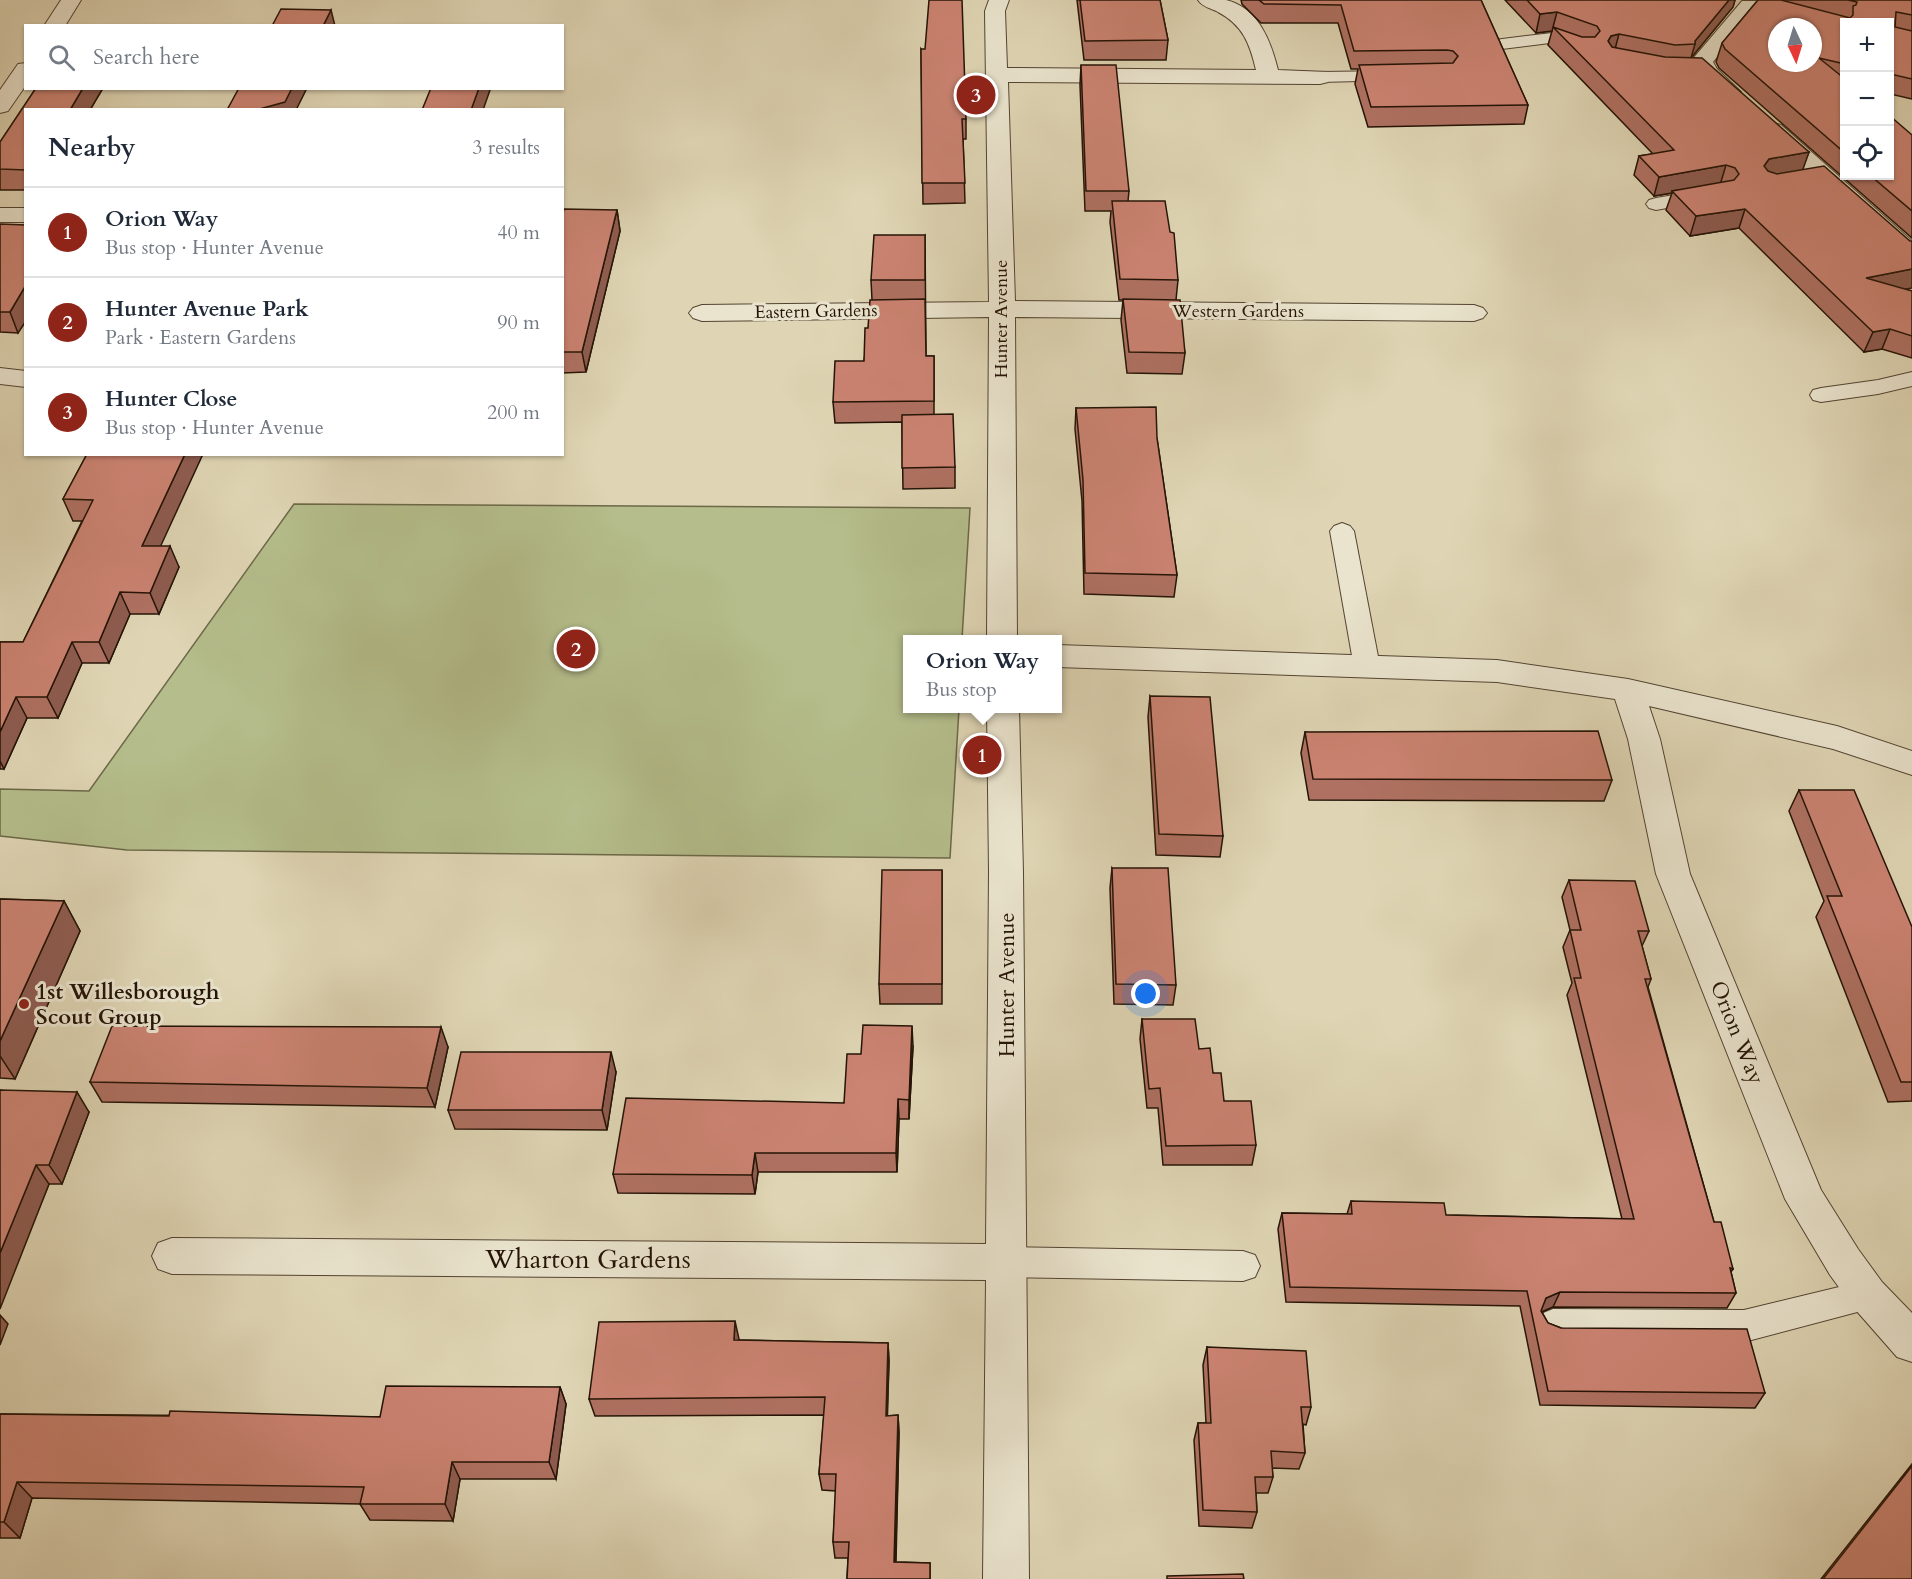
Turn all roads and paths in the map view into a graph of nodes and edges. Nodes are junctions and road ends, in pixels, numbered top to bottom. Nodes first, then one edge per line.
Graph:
1 (71, 0) edge
2 (999, 0) edge
3 (1208, 0) edge
4 (1752, 5) edge
5 (55, 24) edge
6 (1502, 44) edge
7 (1584, 50) edge
8 (24, 73) edge
9 (997, 75) junction
10 (1409, 76) edge
11 (1269, 77) junction
12 (1320, 77) joint
13 (0, 106) edge
14 (1720, 193) edge
15 (1656, 204) dead end
16 (0, 215) edge
17 (24, 215) edge
18 (1912, 254) edge
19 (1002, 309) junction
20 (702, 313) dead end
21 (1474, 313) dead end
22 (0, 376) edge
23 (24, 379) edge
24 (1912, 379) edge
25 (1821, 395) dead end
26 (1342, 531) dead end
27 (1002, 635) edge
28 (1062, 656) edge
29 (1367, 666) junction
30 (1628, 690) junction
31 (1003, 713) edge
32 (1912, 763) edge
33 (172, 1256) dead end
34 (1005, 1262) junction
35 (1243, 1266) dead end
36 (1868, 1295) junction
37 (1553, 1325) edge
38 (1912, 1343) edge
39 (1006, 1579) edge

1 - 5 street
2 - 9 street, Hunter Avenue
3 - 11 street
4 - 18 street
6 - 7 lane
8 - 13 street
9 - 11 street
9 - 19 street, Hunter Avenue
10 - 12 lane
11 - 12 street
14 - 15 lane
16 - 17 street
19 - 20 street, Eastern Gardens
19 - 21 street, Western Gardens
19 - 27 street, Hunter Avenue
22 - 23 street
24 - 25 lane
26 - 29 lane
28 - 29 street
29 - 30 street
30 - 32 street
30 - 36 street, Orion Way
31 - 34 street, Hunter Avenue
33 - 34 street, Wharton Gardens
34 - 35 lane
34 - 39 street, Hunter Avenue
36 - 37 lane
36 - 38 street, Orion Way

